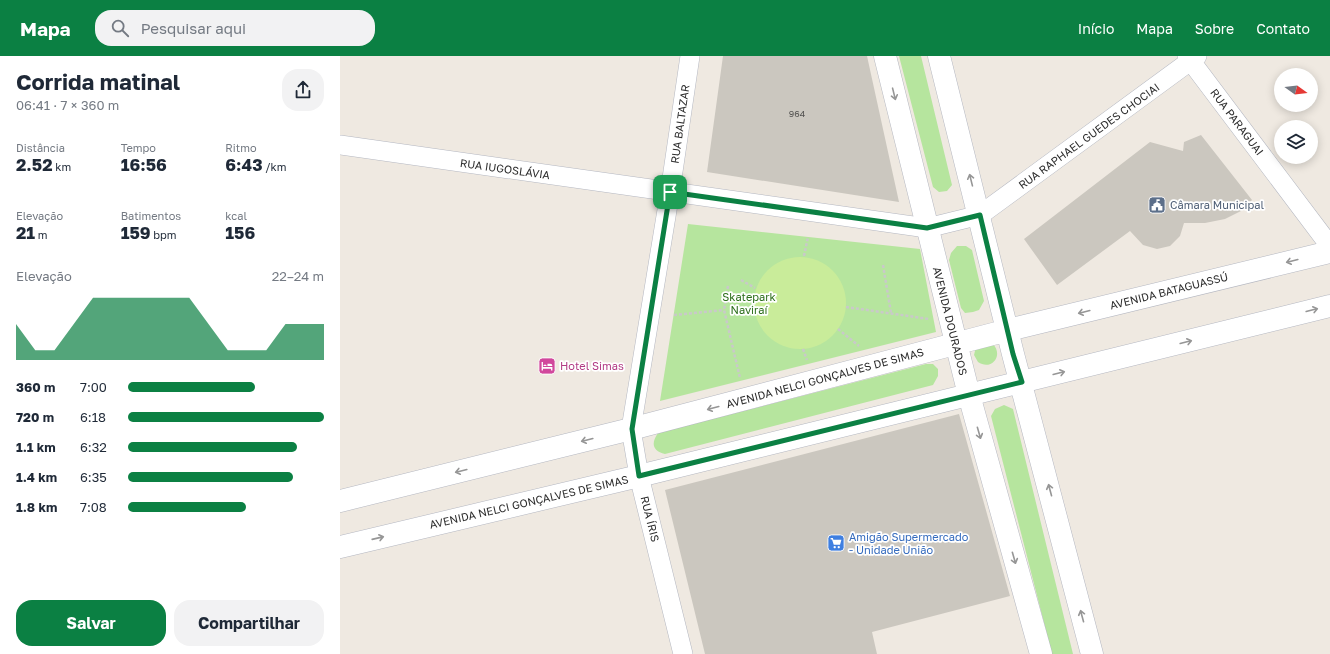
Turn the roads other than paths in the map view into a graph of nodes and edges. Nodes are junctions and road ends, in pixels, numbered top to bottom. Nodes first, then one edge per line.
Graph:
1 (690, 56) edge
2 (885, 56) edge
3 (939, 56) edge
4 (1192, 58) edge
5 (340, 145) edge
6 (670, 192) junction
7 (980, 215) junction
8 (927, 228) junction
9 (1330, 246) edge
10 (1330, 252) edge
11 (1330, 306) edge
12 (1008, 330) junction
13 (956, 343) junction
14 (1022, 382) junction
15 (969, 395) junction
16 (632, 429) junction
17 (639, 476) junction
18 (340, 501) edge
19 (340, 547) edge
20 (683, 654) edge
21 (1041, 654) edge
22 (1092, 654) edge

1 - 6 street, RUA BALTAZAR
2 -> 8 main road, AVENIDA DOURADOS
7 -> 3 main road
4 - 7 street, RUA RAPHAEL GUEDES CHOCIAI
4 - 9 street, RUA PARAGUAI
5 - 6 street, RUA IUGOSLÁVIA
6 - 8 street, RUA IUGOSLÁVIA
6 - 16 street, RUA ÍRIS
7 - 8 street
7 - 12 main road
8 - 13 main road, AVENIDA DOURADOS
10 -> 12 main road, AVENIDA BATAGUASSÚ
14 -> 11 main road
12 - 13 main road, AVENIDA NELCI GONÇALVES DE SIMAS
12 - 14 main road
13 - 15 main road, AVENIDA DOURADOS
13 -> 16 main road, AVENIDA NELCI GONÇALVES DE SIMAS
14 - 15 main road, AVENIDA NELCI GONÇALVES DE SIMAS
22 -> 14 main road
15 - 17 main road, AVENIDA NELCI GONÇALVES DE SIMAS
15 -> 21 main road, AVENIDA DOURADOS
16 - 17 street, RUA ÍRIS
16 -> 18 main road, AVENIDA NELCI GONÇALVES DE SIMAS
19 -> 17 main road, AVENIDA NELCI GONÇALVES DE SIMAS
17 - 20 street, RUA ÍRIS

